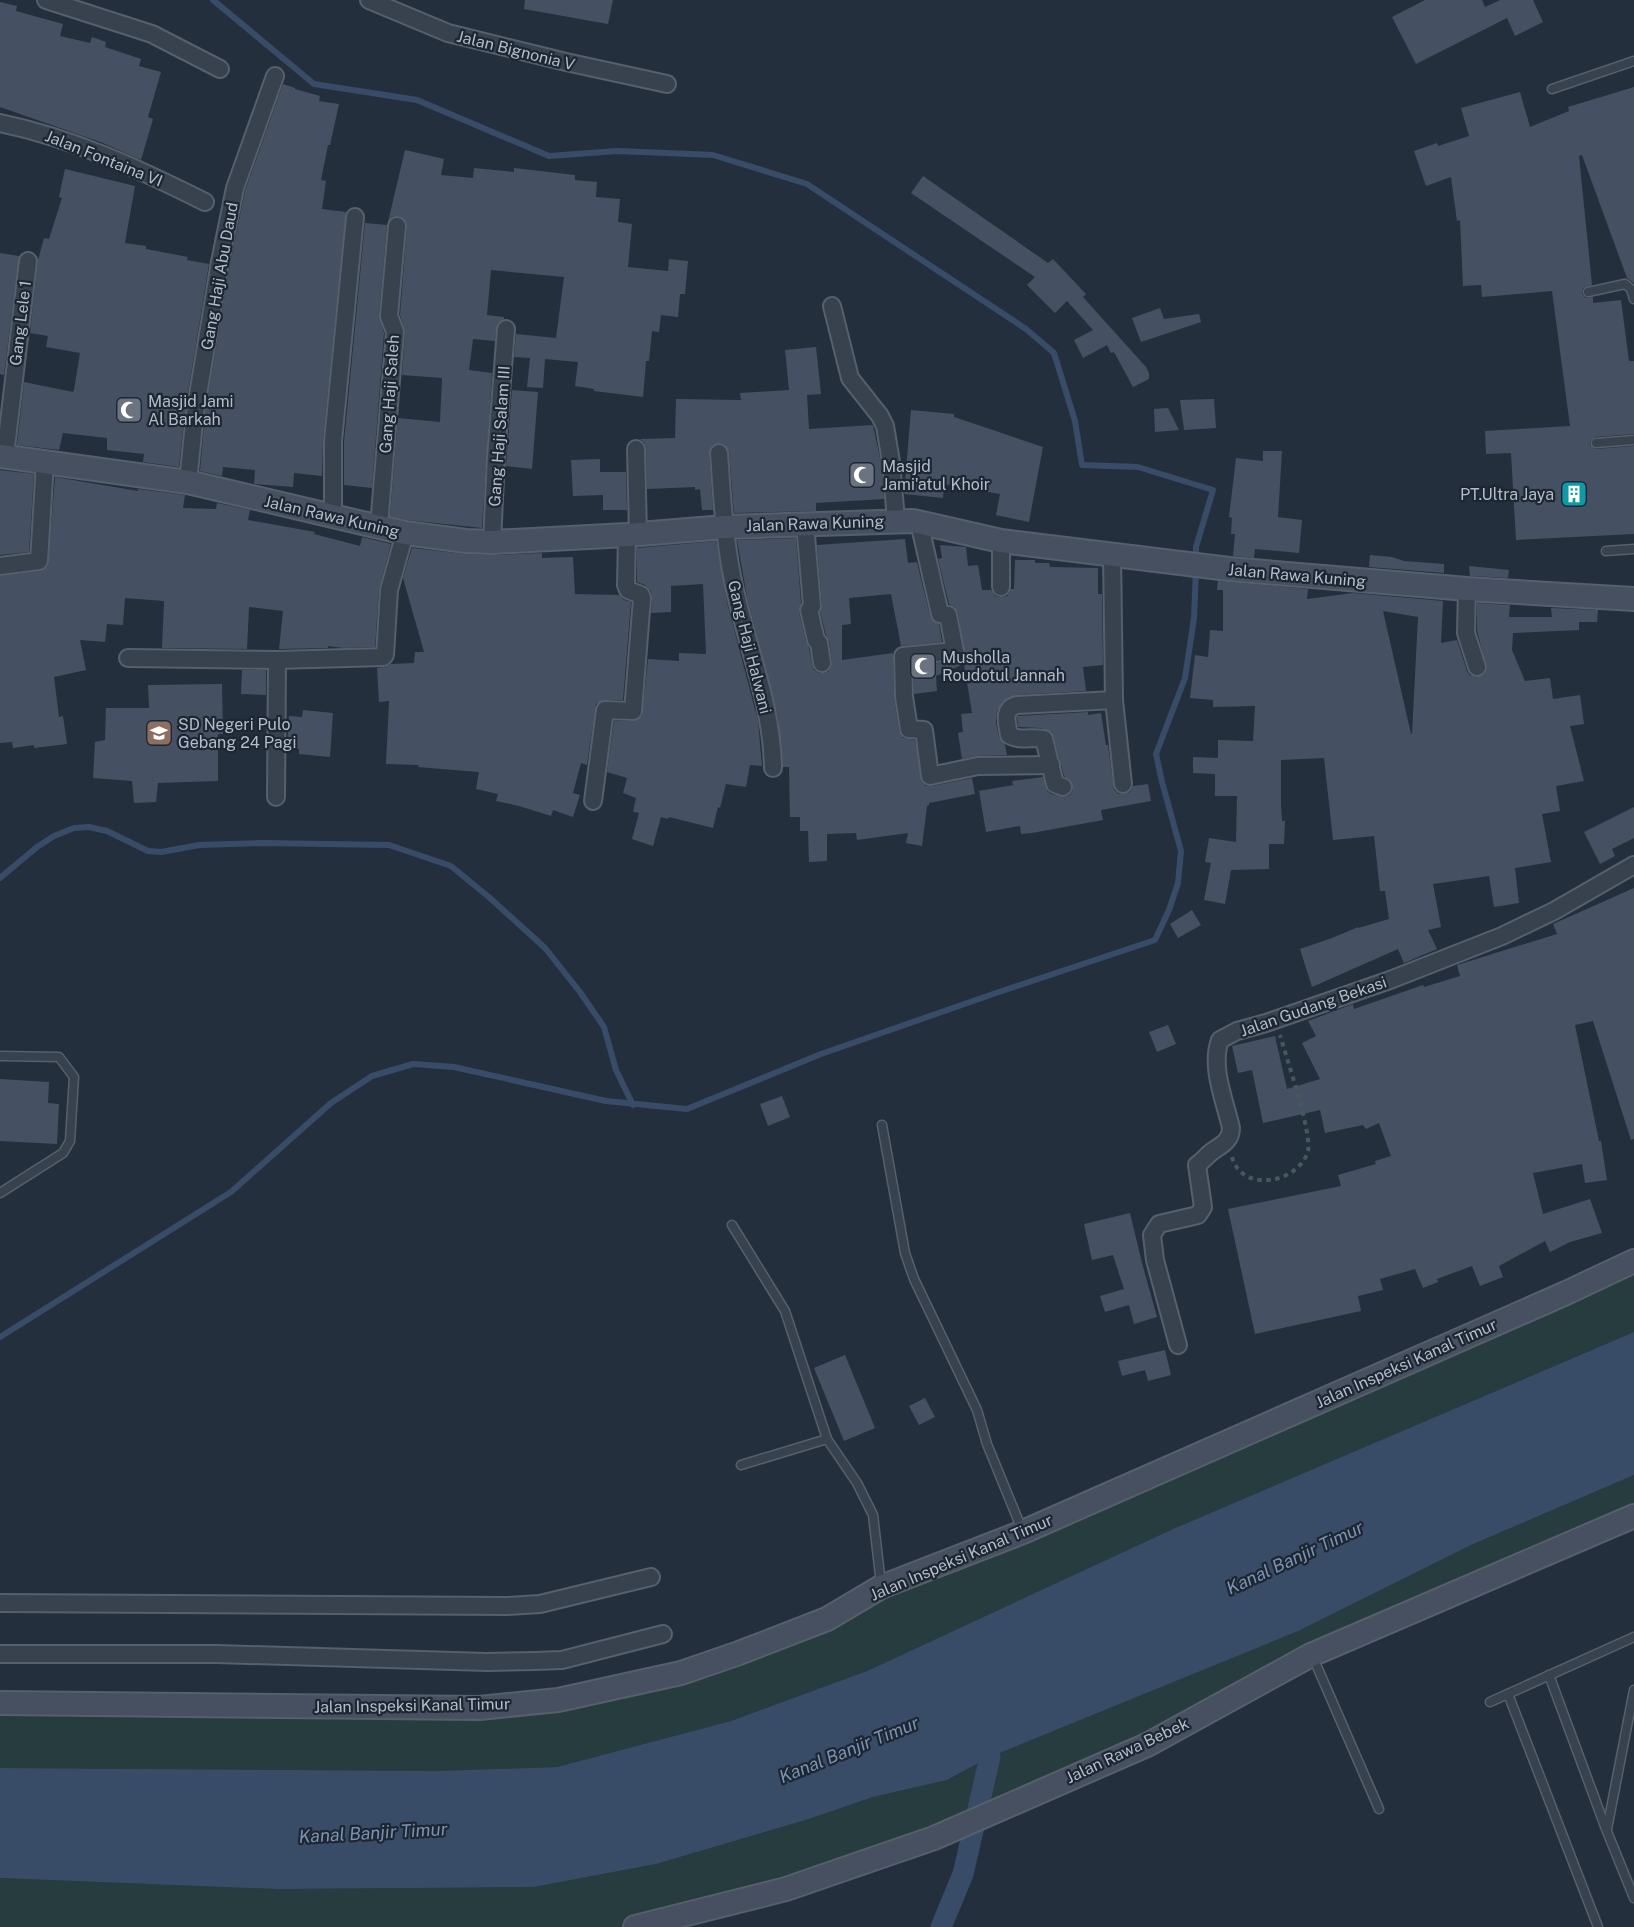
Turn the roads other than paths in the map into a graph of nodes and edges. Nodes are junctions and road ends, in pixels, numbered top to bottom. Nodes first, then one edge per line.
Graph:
1 (46, 0) edge
2 (369, 0) edge
3 (1634, 61) edge
4 (220, 69) dead end
5 (275, 76) dead end
6 (668, 84) dead end
7 (1552, 89) dead end
8 (0, 123) edge
9 (205, 202) dead end
10 (355, 217) dead end
11 (397, 226) dead end
12 (28, 261) dead end
13 (1588, 292) dead end
14 (1634, 299) edge
15 (832, 306) dead end
16 (506, 329) dead end
17 (1634, 440) edge
18 (1596, 443) dead end
19 (636, 449) dead end
20 (719, 453) dead end
21 (2, 456) edge
22 (45, 462) junction
23 (188, 482) junction
24 (333, 516) junction
25 (908, 521) junction
26 (805, 524) junction
27 (379, 526) junction
28 (725, 527) junction
29 (405, 533) junction
30 (632, 534) junction
31 (1000, 541) junction
32 (492, 542) junction
33 (1634, 549) edge
34 (1606, 551) dead end
35 (1112, 554) junction
36 (0, 566) edge
37 (1001, 587) dead end
38 (1467, 590) junction
39 (1634, 599) edge
40 (128, 658) dead end
41 (277, 660) junction
42 (822, 663) dead end
43 (1477, 667) dead end
44 (1114, 700) junction
45 (1051, 765) junction
46 (773, 768) dead end
47 (1123, 784) dead end
48 (1063, 787) dead end
49 (276, 797) dead end
50 (593, 801) dead end
51 (1634, 865) edge
52 (0, 1056) edge
53 (882, 1125) dead end
54 (0, 1193) edge
55 (732, 1225) dead end
56 (1634, 1261) edge
57 (1178, 1345) dead end
58 (826, 1439) junction
59 (741, 1465) dead end
60 (1634, 1516) edge
61 (1023, 1532) junction
62 (651, 1577) dead end
63 (881, 1587) junction
64 (0, 1603) edge
65 (663, 1634) dead end
66 (1634, 1637) edge
67 (0, 1654) edge
68 (1311, 1654) junction
69 (1549, 1675) junction
70 (1634, 1690) edge
71 (1508, 1694) junction
72 (1490, 1702) dead end
73 (0, 1703) edge
74 (1630, 1730) edge
75 (1379, 1809) dead end
76 (1606, 1829) junction
77 (1634, 1898) edge
78 (635, 1927) edge
79 (1598, 1927) edge

1 - 4 street
2 - 6 street, Jalan Bignonia V
3 - 7 lane
5 - 23 street, Gang Haji Abu Daud
8 - 9 street, Jalan Fontaina VI
10 - 24 street
11 - 27 street, Gang Haji Saleh
12 - 21 street, Gang Lele 1
13 - 14 lane
15 - 25 street
16 - 32 street, Gang Haji Salam III
17 - 18 lane
19 - 30 street
20 - 28 street, Gang Haji Halwani
21 - 22 street, Jalan Rawa Kuning
22 - 23 street, Jalan Rawa Kuning
22 - 36 street
23 - 24 street, Jalan Rawa Kuning
24 - 27 street, Jalan Rawa Kuning
25 - 26 street, Jalan Rawa Kuning
25 - 31 street, Jalan Rawa Kuning
25 - 45 street
26 - 28 street, Jalan Rawa Kuning
26 - 42 street
27 - 29 street, Jalan Rawa Kuning
28 - 30 street, Jalan Rawa Kuning
28 - 46 street, Gang Haji Halwani
29 - 32 street, Jalan Rawa Kuning
29 - 41 street
30 - 32 street, Jalan Rawa Kuning
30 - 50 street
31 - 35 street, Jalan Rawa Kuning
31 - 37 street
33 - 34 lane
35 - 38 street, Jalan Rawa Kuning
35 - 44 street
38 - 39 street, Jalan Rawa Kuning
38 - 43 street
40 - 41 street
41 - 49 street
44 - 45 street
44 - 47 street
45 - 48 street
51 - 57 street, Jalan Gudang Bekasi
52 - 54 lane
53 - 61 lane
55 - 58 lane
56 - 61 street, Jalan Inspeksi Kanal Timur
58 - 59 lane
58 - 63 lane
60 - 68 street, Jalan Rawa Bebek
61 - 63 street, Jalan Inspeksi Kanal Timur
62 - 64 street
63 - 73 street, Jalan Inspeksi Kanal Timur
65 - 67 street
66 - 69 lane
68 - 75 lane
68 - 78 street, Jalan Rawa Bebek
69 - 71 lane
69 - 76 lane
70 - 74 lane
71 - 72 lane
71 - 79 lane
74 - 76 lane
76 - 77 lane

